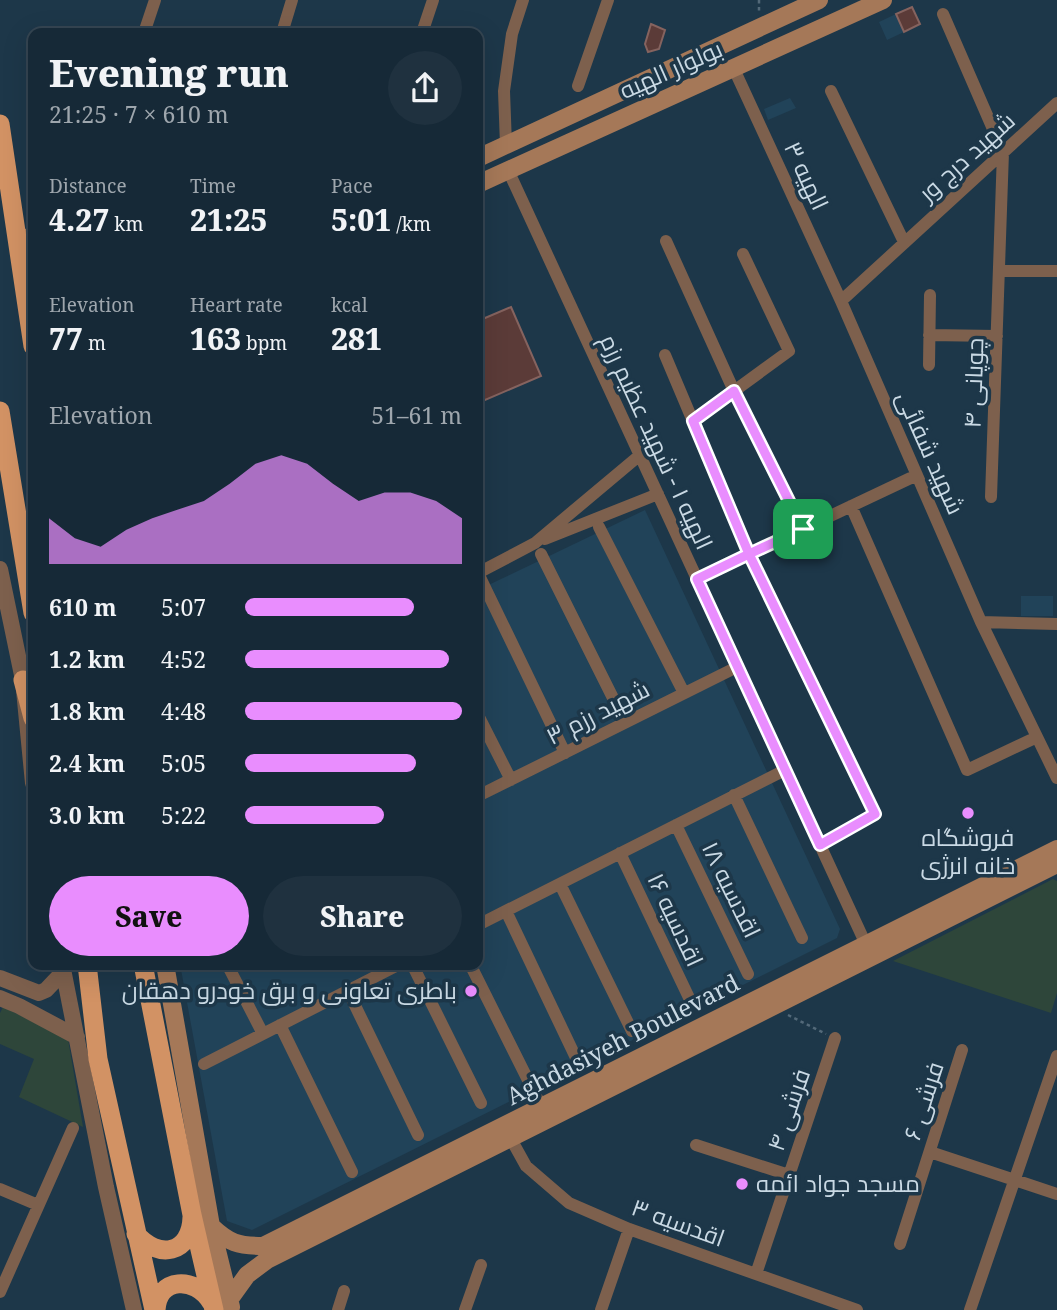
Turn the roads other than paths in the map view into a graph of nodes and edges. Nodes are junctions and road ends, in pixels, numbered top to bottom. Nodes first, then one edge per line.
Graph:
1 (155, 0) edge
2 (292, 0) edge
3 (433, 0) edge
4 (523, 0) edge
5 (819, 0) edge
6 (883, 0) edge
7 (606, 6) edge
8 (943, 14) dead end
9 (146, 28) edge
10 (284, 28) edge
11 (424, 28) edge
12 (734, 69) junction
13 (578, 86) dead end
14 (831, 91) dead end
15 (1057, 103) edge
16 (0, 124) edge
17 (506, 145) junction
18 (1003, 152) junction
19 (483, 156) edge
20 (508, 170) junction
21 (483, 182) edge
22 (16, 228) junction
23 (666, 241) dead end
24 (904, 243) junction
25 (28, 254) edge
26 (743, 254) dead end
27 (1000, 271) junction
28 (1057, 271) edge
29 (930, 295) dead end
30 (841, 301) junction
31 (28, 311) edge
32 (929, 335) junction
33 (997, 336) junction
34 (665, 355) dead end
35 (929, 365) dead end
36 (734, 391) junction
37 (0, 411) edge
38 (693, 421) junction
39 (639, 455) junction
40 (917, 475) junction
41 (658, 494) junction
42 (991, 497) dead end
43 (851, 506) junction
44 (599, 527) dead end
45 (803, 529) junction
46 (538, 548) junction
47 (749, 554) junction
48 (0, 569) edge
49 (483, 571) edge
50 (697, 579) junction
51 (28, 582) edge
52 (483, 583) edge
53 (981, 622) junction
54 (1057, 624) edge
55 (737, 667) junction
56 (23, 680) junction
57 (684, 693) junction
58 (28, 699) edge
59 (625, 722) junction
60 (483, 725) edge
61 (28, 732) edge
62 (1037, 737) junction
63 (565, 753) junction
64 (785, 769) junction
65 (1057, 778) edge
66 (511, 780) junction
67 (483, 794) edge
68 (734, 795) junction
69 (676, 825) junction
70 (820, 845) junction
71 (1057, 849) edge
72 (620, 853) junction
73 (1057, 864) edge
74 (560, 884) junction
75 (506, 911) junction
76 (483, 922) edge
77 (802, 938) dead end
78 (869, 951) junction
79 (61, 970) edge
80 (63, 970) edge
81 (88, 970) edge
82 (144, 970) edge
83 (166, 970) edge
84 (230, 970) edge
85 (388, 970) edge
86 (415, 970) edge
87 (473, 970) edge
88 (748, 974) dead end
89 (0, 978) edge
90 (26, 990) junction
91 (348, 991) junction
92 (0, 998) edge
93 (692, 1004) dead end
94 (19, 1006) junction
95 (280, 1025) junction
96 (632, 1031) dead end
97 (263, 1034) junction
98 (77, 1037) junction
99 (835, 1038) road end
100 (962, 1049) dead end
101 (1057, 1056) edge
102 (577, 1060) dead end
103 (204, 1064) dead end
104 (481, 1103) dead end
105 (542, 1108) junction
106 (73, 1128) dead end
107 (418, 1135) dead end
108 (511, 1139) junction
109 (696, 1145) dead end
110 (930, 1152) junction
111 (352, 1172) dead end
112 (789, 1175) junction
113 (1016, 1180) junction
114 (0, 1189) edge
115 (1057, 1194) edge
116 (38, 1206) junction
117 (192, 1215) junction
118 (211, 1226) junction
119 (629, 1229) junction
120 (136, 1234) junction
121 (900, 1244) dead end
122 (481, 1265) dead end
123 (756, 1274) junction
124 (344, 1291) dead end
125 (0, 1292) edge
126 (222, 1306) edge
127 (134, 1310) edge
128 (155, 1310) edge
129 (338, 1310) edge
130 (465, 1310) edge
131 (601, 1310) edge
132 (856, 1310) edge
133 (970, 1310) edge

1 - 9 street
2 - 10 street
3 - 11 street
4 - 17 street
5 - 17 main road
6 - 12 main road, بولوار الهیه
7 - 13 street
8 - 18 street
12 - 20 main road, بولوار الهیه
12 - 30 street, الهیه ۳
14 - 24 street
15 - 18 street, شهید درج ور
16 - 22 highway
17 - 19 main road
18 - 24 street, شهید درج ور
18 - 27 street, چوپانی ۴
20 - 21 main road, بولوار الهیه
20 - 39 street, الهیه ۱ - شهید عظیم رزم
22 - 25 main road
22 - 31 highway
23 - 36 street
24 - 30 street, شهید درج ور
26 - 36 street
27 - 28 street
27 - 33 street, چوپانی ۴
29 - 32 street
30 - 40 street, شهید شفائی
32 - 33 street
32 - 35 street
33 - 42 street, چوپانی ۴
34 - 38 street
36 - 38 street
36 - 45 street
37 - 51 highway
38 - 47 street
39 - 41 street, الهیه ۱ - شهید عظیم رزم
39 - 46 street
40 - 43 street
40 - 53 street, شهید شفائی
41 - 46 street
41 - 50 street, الهیه ۱ - شهید عظیم رزم
43 - 45 street
43 - 62 street
44 - 57 street
45 - 47 street
46 - 49 street
46 - 59 street
47 - 50 street
47 - 70 street
48 - 56 street
50 - 55 street, الهیه ۱ - شهید عظیم رزم
52 - 63 street
53 - 54 street
53 - 62 street, شهید شفائی
55 - 57 street, شهید رزم ۳
55 - 64 street, الهیه ۱ - شهید عظیم رزم
56 - 58 highway
56 - 61 street
57 - 59 street, شهید رزم ۳
59 - 63 street, شهید رزم ۳
60 - 66 street
62 - 65 street, شهید شفائی
63 - 66 street, شهید رزم ۳
64 - 68 street
64 - 70 street, الهیه ۱ - شهید عظیم رزم
66 - 67 street, شهید رزم ۳
68 - 69 street
68 - 77 street
69 - 72 street
69 - 88 street, اقدسیه ۱۸
70 - 78 street, الهیه ۱ - شهید عظیم رزم
71 - 78 main road, Aghdasiyeh Boulevard
72 - 74 street
72 - 93 street, اقدسیه ۱۶
73 - 78 main road, Aghdasiyeh Boulevard
74 - 75 street
74 - 96 street
75 - 76 street
75 - 102 street
78 - 105 main road, Aghdasiyeh Boulevard
78 - 108 main road, Aghdasiyeh Boulevard
79 - 90 street
80 - 98 street
81 - 120 highway
82 - 117 highway
83 - 118 main road
84 - 97 street
85 - 91 street
86 - 104 street
87 - 105 street
89 - 90 street
90 - 94 street
91 - 95 street
91 - 107 street
92 - 94 street
94 - 98 street
95 - 97 street
95 - 111 street
97 - 103 street
98 - 127 street
99 - 112 street, فرشی ۴
100 - 110 street, فرشی ۶
101 - 113 street
105 - 118 main road, Aghdasiyeh Boulevard
106 - 116 street
108 - 119 street, اقدسیه ۳
108 - 126 main road, Aghdasiyeh Boulevard
109 - 112 street
110 - 113 street
110 - 121 street, فرشی ۶
112 - 123 street, فرشی ۴
113 - 115 street
113 - 133 street
114 - 116 street
116 - 125 street
117 - 120 highway
117 - 126 highway
118 - 126 main road
119 - 123 street, اقدسیه ۳
119 - 131 street
120 - 128 highway
122 - 130 street
123 - 132 street, اقدسیه ۳
124 - 129 street
126 - 128 highway

